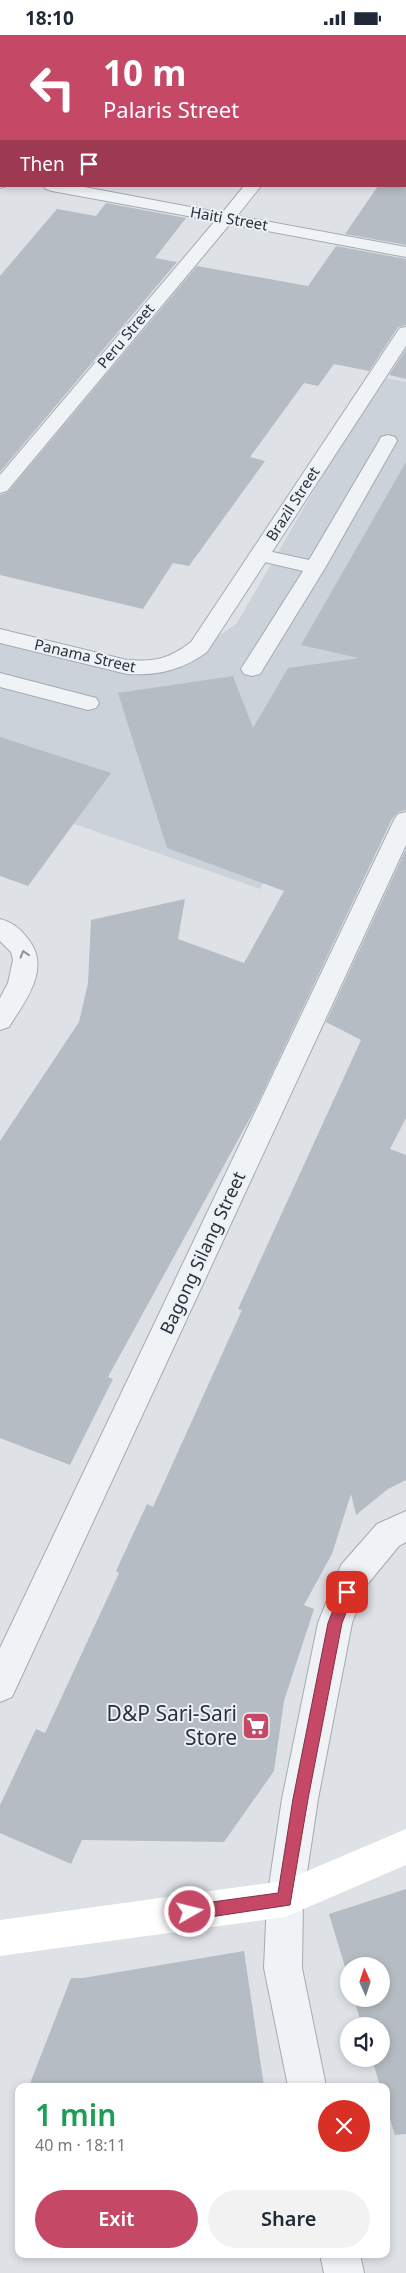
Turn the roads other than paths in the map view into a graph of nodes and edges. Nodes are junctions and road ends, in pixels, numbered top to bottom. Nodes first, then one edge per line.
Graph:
1 (57, 187) edge
2 (252, 187) edge
3 (225, 219) junction
4 (406, 252) edge
5 (406, 332) edge
6 (388, 441) dead end
7 (0, 487) edge
8 (259, 555) junction
9 (315, 568) junction
10 (0, 636) edge
11 (170, 665) joint
12 (252, 669) dead end
13 (0, 680) edge
14 (88, 703) dead end
15 (406, 820) edge
16 (0, 927) edge
17 (0, 1020) edge
18 (406, 1526) edge
19 (0, 1685) edge
20 (406, 1847) edge
21 (285, 1899) junction
22 (0, 1938) edge
23 (306, 2083) edge
24 (341, 2258) edge
25 (344, 2273) edge

1 - 3 street, Haiti Street
2 - 3 street, Peru Street
3 - 4 street, Haiti Street
3 - 7 street, Peru Street
5 - 8 street, Brazil Street
6 - 9 street
8 - 9 street
8 - 11 street, Brazil Street
9 - 12 street
10 - 11 street, Panama Street
13 - 14 street
15 - 19 street, Bagong Silang Street
17 -> 16 street
18 - 21 street
20 - 21 street
21 - 22 street
21 - 23 street
24 - 25 street

